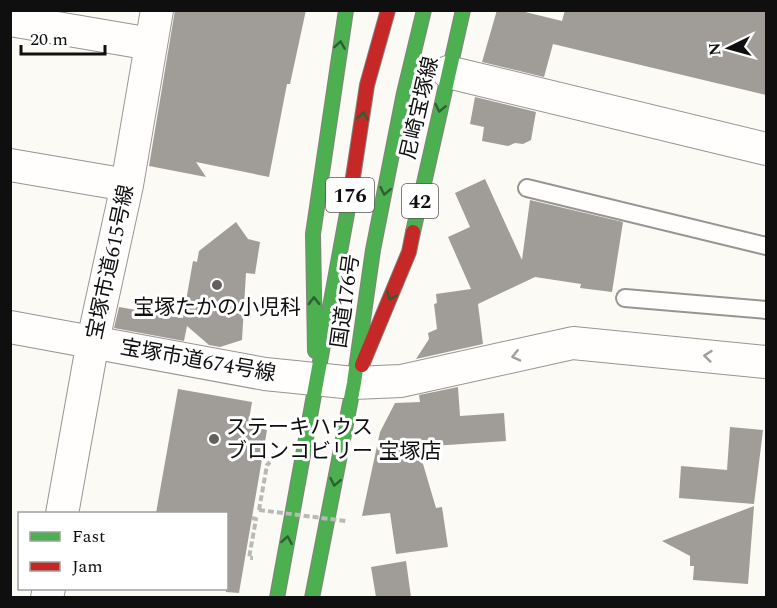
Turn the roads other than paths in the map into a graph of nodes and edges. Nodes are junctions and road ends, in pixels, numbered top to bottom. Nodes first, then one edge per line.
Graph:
1 (157, 10) edge
2 (346, 10) edge
3 (387, 10) edge
4 (424, 10) edge
5 (463, 10) edge
6 (10, 20) edge
7 (151, 45) junction
8 (448, 72) junction
9 (766, 149) edge
10 (10, 165) edge
11 (127, 186) junction
12 (527, 188) dead end
13 (766, 246) edge
14 (625, 298) dead end
15 (766, 310) edge
16 (10, 327) edge
17 (93, 341) junction
18 (766, 362) edge
19 (315, 380) junction
20 (354, 383) junction
21 (62, 512) edge
22 (277, 597) edge
23 (312, 597) edge

1 - 7 street, 宝塚市道615号線
19 -> 2 main road
19 -> 3 main road, 国道176号 / 176
4 -> 20 main road, 国道176号 / 176
5 - 8 main road, 尼崎宝塚線 / 42
6 - 7 street
7 - 11 street, 宝塚市道615号線
8 - 9 street
8 -> 20 main road, 尼崎宝塚線 / 42
10 - 11 street
11 - 17 street, 宝塚市道615号線
12 - 13 lane
14 - 15 lane
16 - 17 street, 宝塚市道674号線
17 - 19 street, 宝塚市道674号線
17 - 21 street, 宝塚市道615号線
18 -> 20 street, 宝塚市道674号線
19 - 20 street, 宝塚市道674号線
22 -> 19 main road, 国道176号 / 176
20 -> 23 main road, 国道176号 / 176

